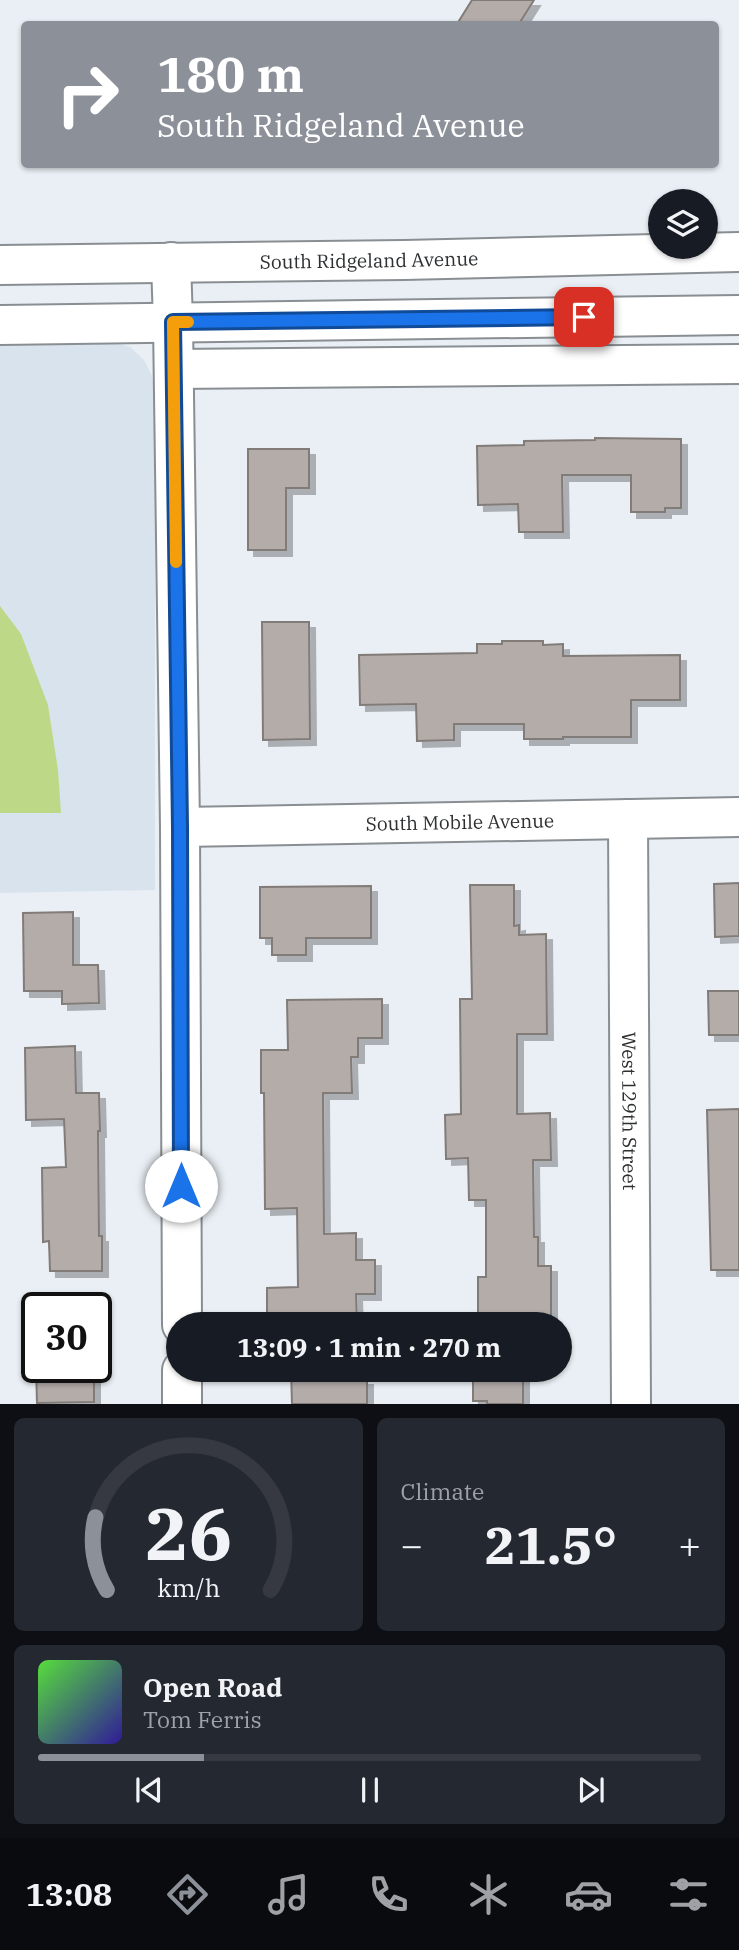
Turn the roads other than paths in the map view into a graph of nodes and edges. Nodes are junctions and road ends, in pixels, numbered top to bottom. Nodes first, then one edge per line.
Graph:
1 (739, 252) edge
2 (171, 262) junction
3 (0, 265) edge
4 (739, 316) edge
5 (173, 322) junction
6 (0, 324) edge
7 (739, 364) edge
8 (174, 369) junction
9 (739, 817) edge
10 (628, 819) junction
11 (180, 827) junction
12 (182, 1312) edge
13 (182, 1382) edge
14 (182, 1404) edge
15 (631, 1404) edge

1 - 2 street, South Ridgeland Avenue
2 - 3 street, South Ridgeland Avenue
2 - 5 street
4 - 5 street
5 - 6 street
5 - 8 street
7 - 8 street
8 - 11 street
9 - 10 street, South Mobile Avenue
10 - 11 street, South Mobile Avenue
10 - 15 street, West 129th Street
11 - 12 street
13 - 14 street

